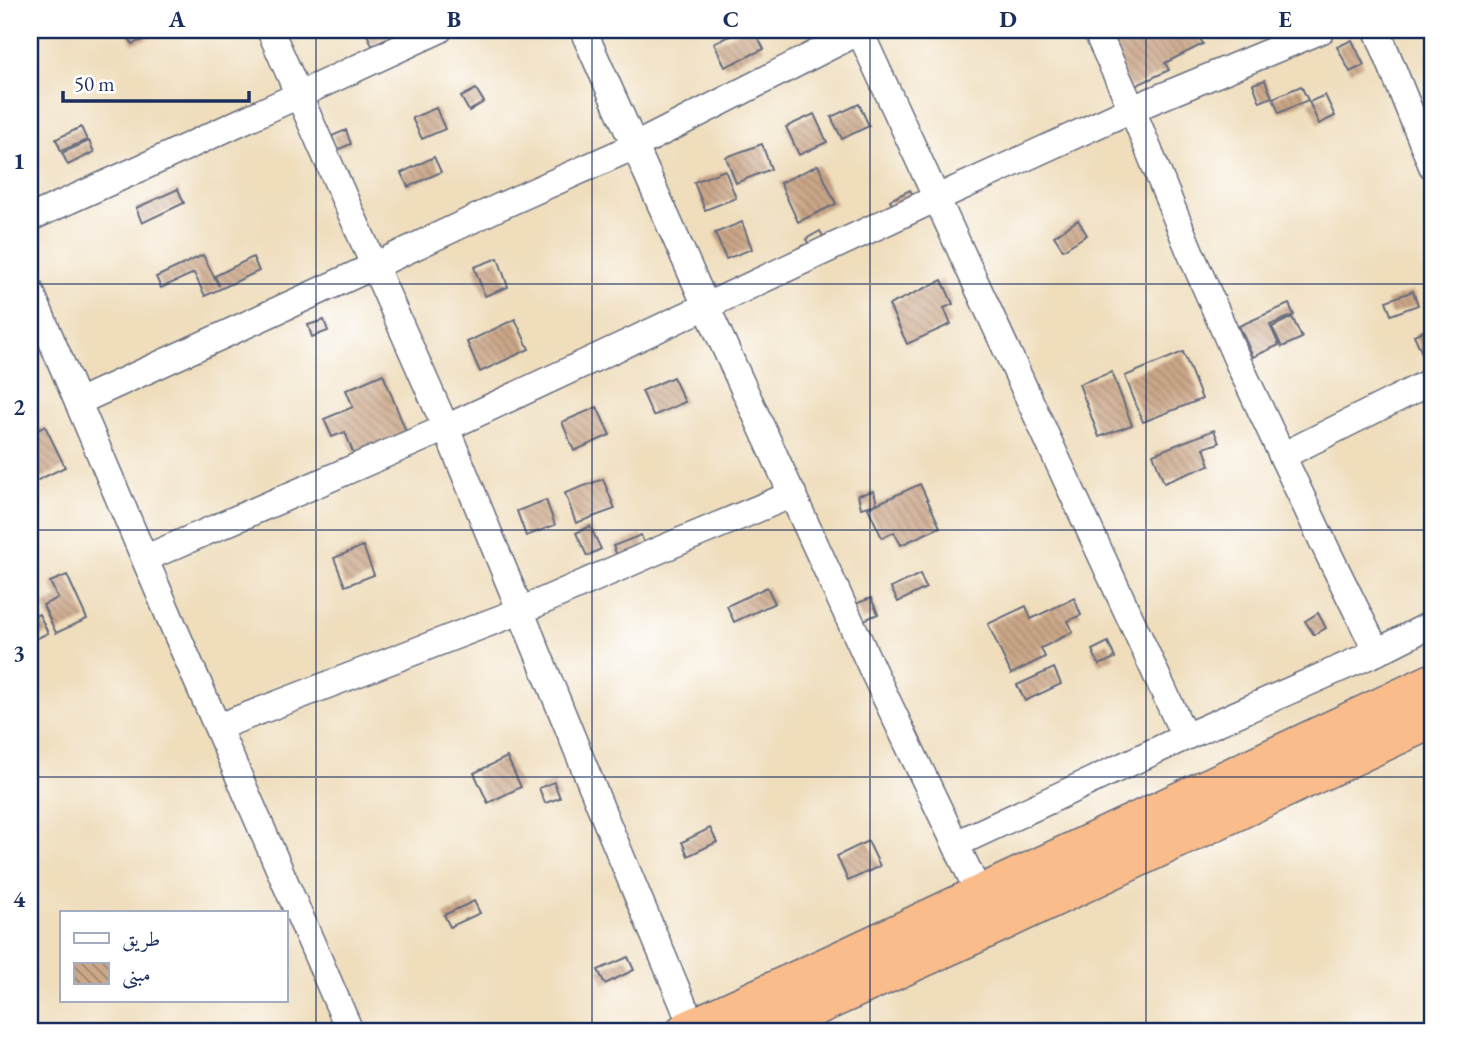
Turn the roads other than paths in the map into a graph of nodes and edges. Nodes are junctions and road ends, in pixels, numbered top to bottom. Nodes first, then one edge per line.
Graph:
1 (270, 30) edge
2 (439, 30) edge
3 (583, 30) edge
4 (860, 30) edge
5 (1096, 30) edge
6 (1322, 30) edge
7 (1377, 30) edge
8 (299, 95) junction
9 (1132, 109) junction
10 (635, 146) junction
11 (1432, 166) edge
12 (937, 198) junction
13 (30, 218) edge
14 (374, 266) junction
15 (30, 290) edge
16 (706, 306) junction
17 (1432, 381) edge
18 (78, 402) junction
19 (446, 428) junction
20 (1282, 456) junction
21 (793, 494) junction
22 (146, 558) junction
23 (520, 611) junction
24 (1432, 624) edge
25 (1377, 652) junction
26 (1432, 683) edge
27 (1432, 719) edge
28 (218, 727) junction
29 (1185, 737) junction
30 (956, 844) junction
31 (988, 910) junction
32 (689, 1030) edge
33 (350, 1031) edge
34 (761, 1031) edge

1 - 8 street
2 - 8 street
3 - 10 street
4 - 10 street
4 - 12 street
5 - 9 street
6 - 9 street
7 - 11 street
8 - 13 street
8 - 14 street
9 - 12 street
9 - 20 street
10 - 14 street
10 - 16 street
12 - 16 street
12 - 29 street
14 - 18 street
14 - 19 street
15 - 18 street
16 - 19 street
16 - 21 street
17 - 20 street
18 - 22 street
19 - 22 street
19 - 23 street
20 - 25 street
21 - 23 street
21 - 30 street
22 - 28 street
23 - 28 street
23 - 32 street
24 - 25 street
25 - 29 street
26 - 31 highway
27 - 31 highway
28 - 33 street
29 - 30 street
30 - 31 street
31 - 32 highway
31 - 34 highway

